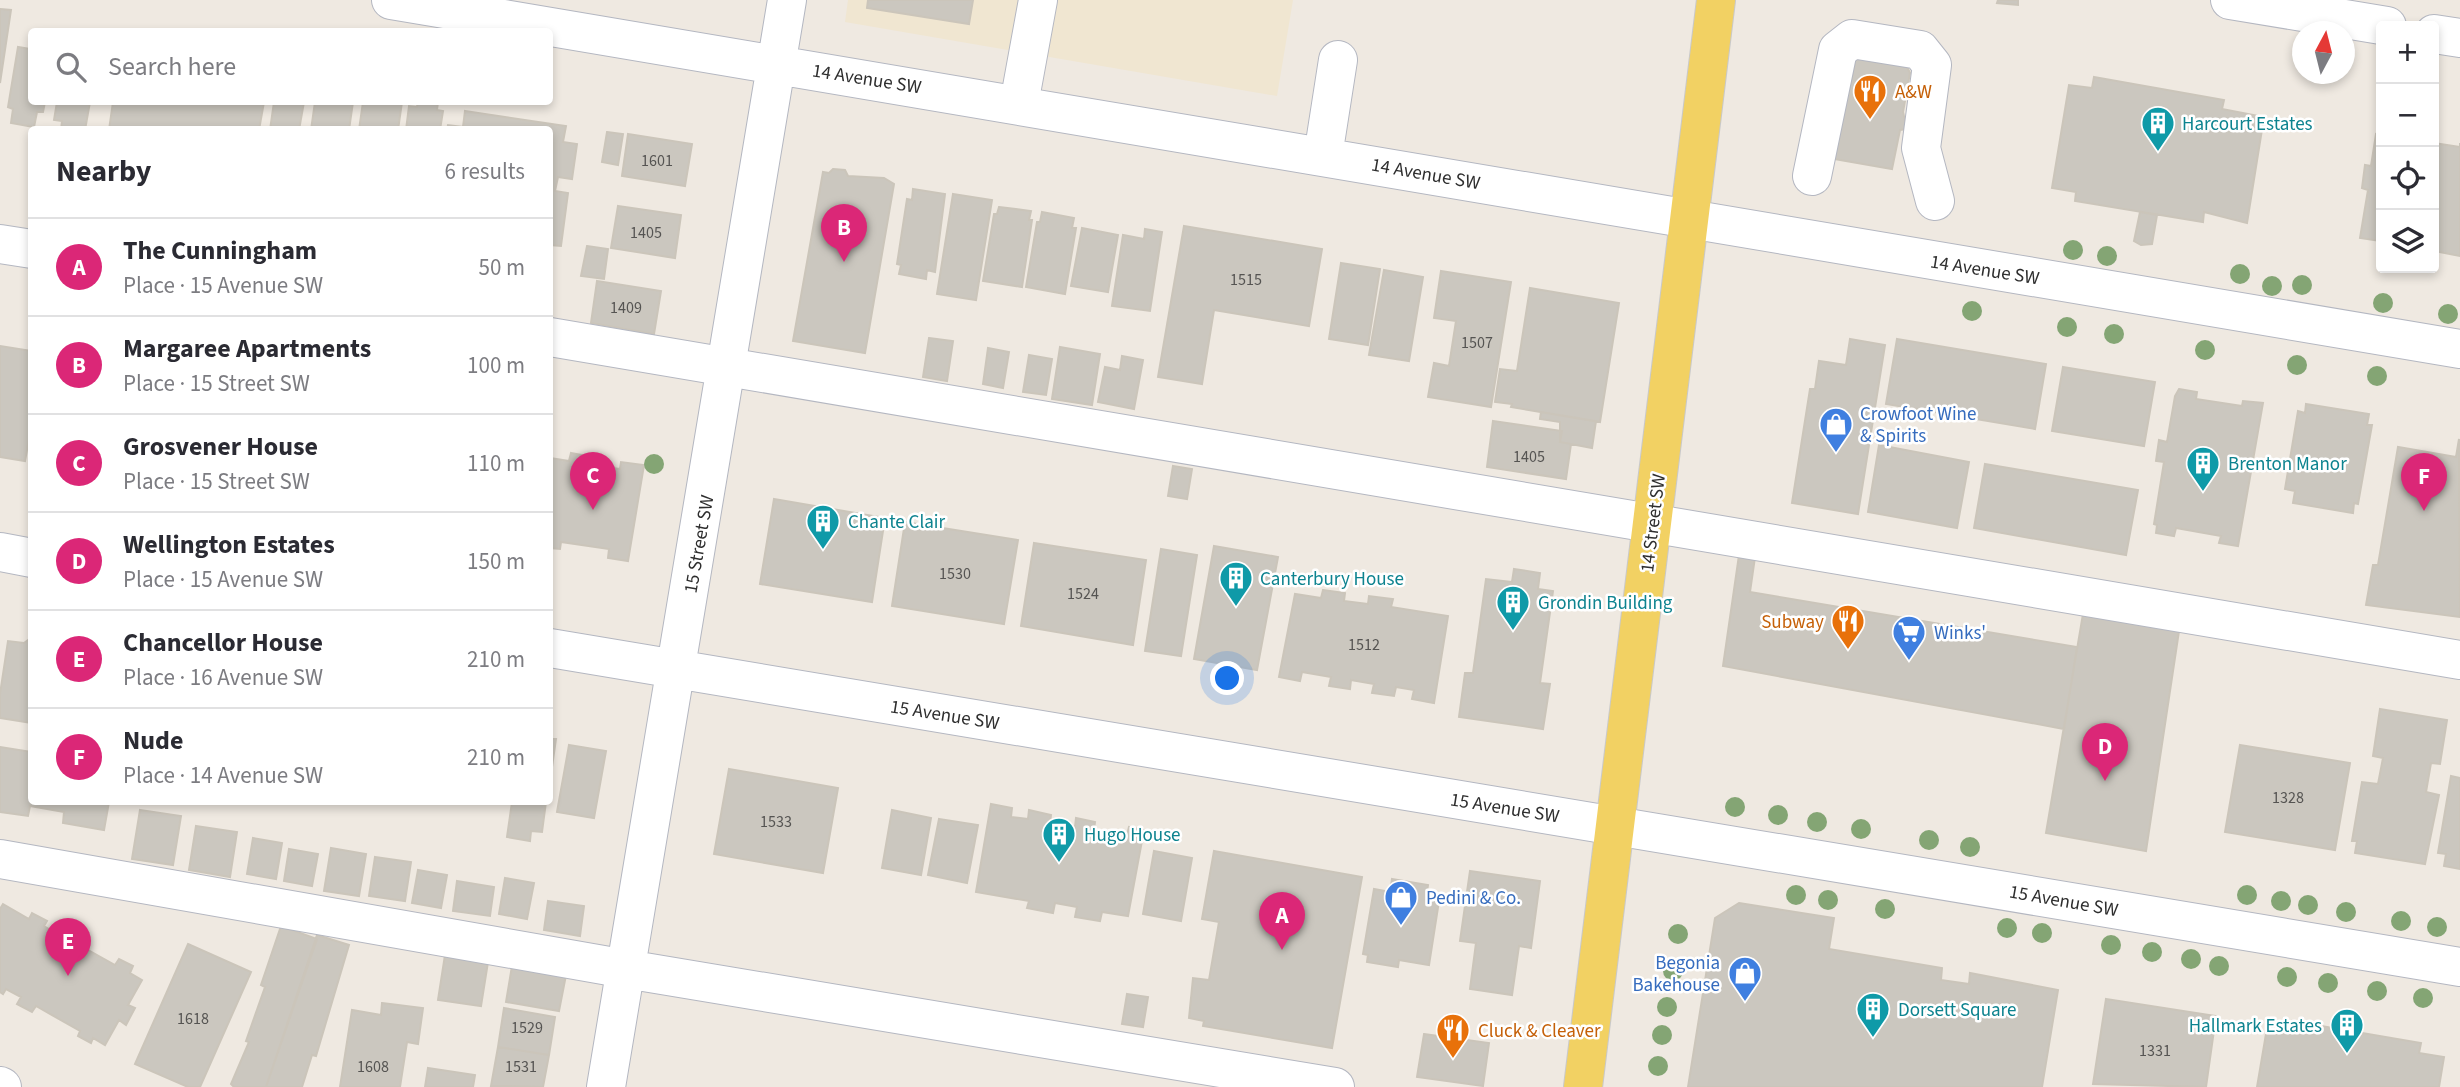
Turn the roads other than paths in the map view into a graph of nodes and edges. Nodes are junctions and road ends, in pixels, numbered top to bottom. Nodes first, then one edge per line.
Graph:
1 (391, 0) edge
2 (787, 0) edge
3 (1038, 0) edge
4 (1716, 0) edge
5 (2230, 0) edge
6 (2376, 24) edge
7 (2439, 35) edge
8 (2460, 38) edge
9 (1338, 60) dead end
10 (776, 63) junction
11 (1019, 104) junction
12 (1323, 156) junction
13 (1812, 176) dead end
14 (1936, 201) dead end
15 (1689, 219) junction
16 (0, 244) edge
17 (28, 248) edge
18 (553, 338) edge
19 (2460, 349) edge
20 (728, 369) junction
21 (1652, 523) junction
22 (0, 552) edge
23 (28, 557) edge
24 (553, 648) edge
25 (2460, 660) edge
26 (678, 669) junction
27 (1615, 826) junction
28 (0, 859) edge
29 (2460, 967) edge
30 (626, 969) junction
31 (606, 1087) edge
32 (1335, 1087) edge
33 (1583, 1087) edge

1 - 10 street, 14 Avenue SW
2 - 10 street, 15 Street SW
3 - 11 street
4 - 15 main road, 14 Street SW
5 - 6 street
7 - 8 street
9 - 12 street
10 - 11 street, 14 Avenue SW
10 - 20 street, 15 Street SW
11 - 12 street, 14 Avenue SW
12 - 15 street, 14 Avenue SW
13 - 14 street
15 - 19 street, 14 Avenue SW
15 - 21 main road, 14 Street SW
16 - 17 street
18 - 20 street
20 - 21 street
20 - 26 street, 15 Street SW
21 - 25 street
21 - 27 main road, 14 Street SW
22 - 23 street
24 - 26 street, 15 Avenue SW
26 - 27 street, 15 Avenue SW
26 - 30 street, 15 Street SW
27 - 29 street, 15 Avenue SW
27 - 33 main road, 14 Street SW
28 - 30 street
30 - 31 street, 15 Street SW
30 - 32 street

